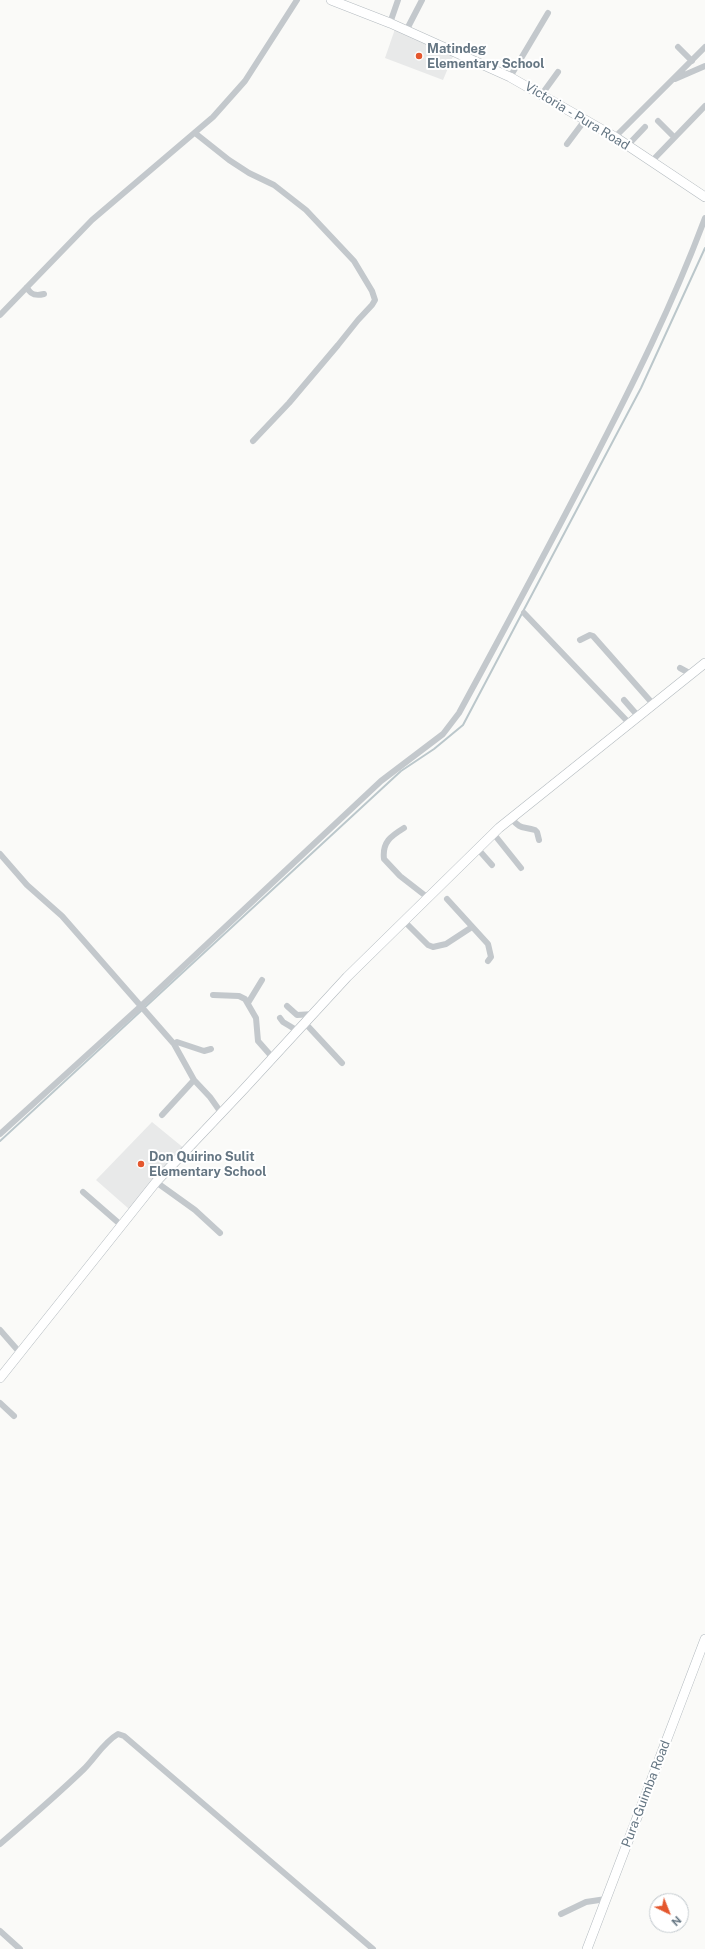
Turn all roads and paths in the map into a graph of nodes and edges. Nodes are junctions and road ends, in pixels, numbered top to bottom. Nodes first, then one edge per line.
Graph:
1 (297, 0) edge
2 (333, 0) edge
3 (398, 0) edge
4 (422, 0) edge
5 (548, 13) dead end
6 (390, 23) junction
7 (406, 31) junction
8 (678, 47) dead end
9 (705, 48) edge
10 (692, 60) junction
11 (705, 66) edge
12 (558, 72) dead end
13 (510, 77) junction
14 (671, 82) junction
15 (542, 94) junction
16 (705, 106) edge
17 (584, 120) junction
18 (658, 121) dead end
19 (645, 128) dead end
20 (195, 133) junction
21 (615, 137) junction
22 (674, 137) junction
23 (568, 144) dead end
24 (628, 146) junction
25 (651, 162) junction
26 (705, 197) edge
27 (705, 218) edge
28 (27, 287) junction
29 (44, 294) dead end
30 (0, 315) edge
31 (253, 440) dead end
32 (524, 613) dead end
33 (580, 640) dead end
34 (705, 663) edge
35 (680, 668) dead end
36 (691, 674) junction
37 (624, 700) dead end
38 (653, 704) junction
39 (638, 716) junction
40 (629, 723) junction
41 (511, 818) junction
42 (404, 828) dead end
43 (493, 833) junction
44 (539, 840) dead end
45 (477, 848) junction
46 (0, 854) edge
47 (492, 865) dead end
48 (521, 868) dead end
49 (427, 898) junction
50 (447, 899) dead end
51 (404, 921) junction
52 (472, 927) junction
53 (488, 962) dead end
54 (262, 980) dead end
55 (213, 995) dead end
56 (248, 1003) junction
57 (141, 1006) junction
58 (287, 1006) dead end
59 (314, 1014) junction
60 (280, 1018) dead end
61 (305, 1023) junction
62 (298, 1031) junction
63 (174, 1044) junction
64 (211, 1049) dead end
65 (273, 1058) junction
66 (342, 1063) dead end
67 (194, 1080) junction
68 (222, 1114) junction
69 (162, 1115) dead end
70 (0, 1134) edge
71 (156, 1182) junction
72 (83, 1192) dead end
73 (122, 1225) junction
74 (220, 1233) dead end
75 (0, 1330) edge
76 (20, 1354) junction
77 (0, 1378) edge
78 (0, 1403) edge
79 (14, 1416) dead end
80 (705, 1639) edge
81 (0, 1844) edge
82 (606, 1899) junction
83 (561, 1914) dead end
84 (0, 1931) edge
85 (20, 1949) edge
86 (373, 1949) edge
87 (587, 1949) edge

1 - 20 street
2 - 6 street, Victoria - Pura Road
3 - 6 street
4 - 7 street
5 - 13 street
6 - 7 street, Victoria - Pura Road
7 - 13 street, Victoria - Pura Road
8 - 10 street
9 - 10 street
10 - 14 street
11 - 14 street
12 - 15 street
13 - 15 street, Victoria - Pura Road
14 - 21 street
15 - 17 street, Victoria - Pura Road
16 - 22 street
17 - 21 street, Victoria - Pura Road
17 - 23 street
18 - 22 street
19 - 24 street
20 - 28 street
20 - 31 street
21 - 24 street, Victoria - Pura Road
22 - 25 street
24 - 25 street, Victoria - Pura Road
25 - 26 street, Victoria - Pura Road
27 - 57 street
28 - 29 street
28 - 30 street
32 - 40 street
33 - 38 street
34 - 36 street
35 - 36 street
36 - 38 street
37 - 39 street
38 - 39 street
39 - 40 street
40 - 41 street
41 - 43 street
41 - 44 street
42 - 49 street
43 - 45 street
43 - 48 street
45 - 47 street
45 - 49 street
46 - 57 street
49 - 51 street
50 - 52 street
51 - 52 street
51 - 59 street
52 - 53 street
54 - 56 street
55 - 56 street
56 - 65 street
57 - 63 street
57 - 70 street
58 - 59 street
59 - 61 street
60 - 62 street
61 - 62 street
61 - 66 street
62 - 65 street
63 - 64 street
63 - 67 street
65 - 68 street
67 - 68 street
67 - 69 street
68 - 71 street
71 - 73 street
71 - 74 street
72 - 73 street
73 - 76 street
75 - 76 street
76 - 77 street
78 - 79 street
80 - 82 street, Pura-Guimba Road
81 - 86 street
82 - 83 street
82 - 87 street, Pura-Guimba Road
84 - 85 street

